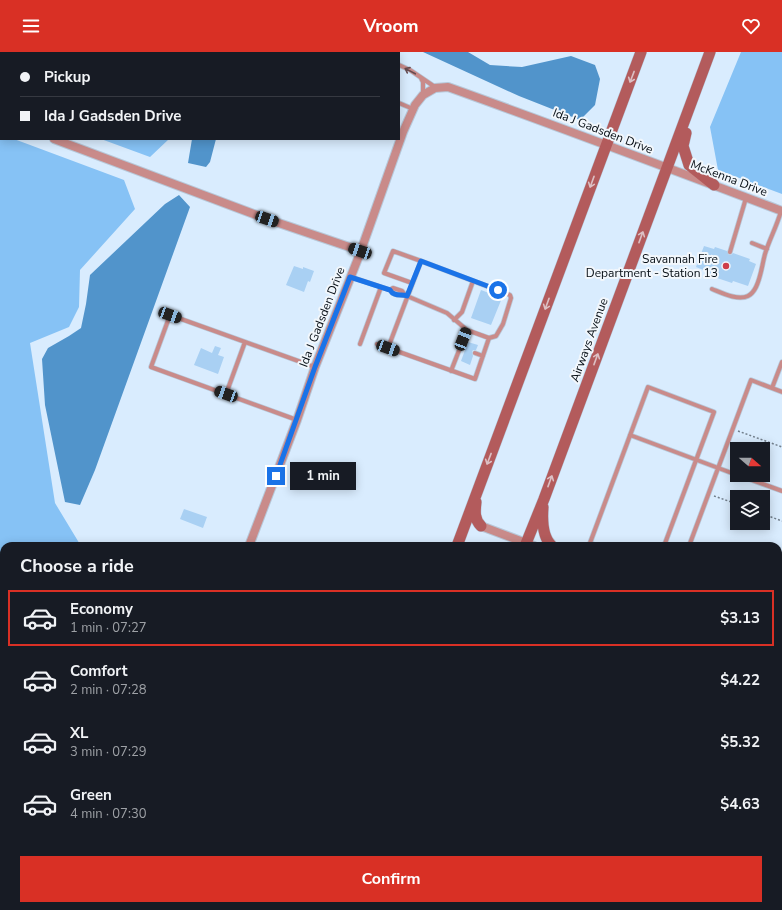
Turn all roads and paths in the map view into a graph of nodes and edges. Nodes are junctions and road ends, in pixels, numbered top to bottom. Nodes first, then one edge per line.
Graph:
1 (642, 52) edge
2 (710, 52) edge
3 (400, 65) edge
4 (421, 78) junction
5 (698, 84) junction
6 (435, 88) junction
7 (423, 95) junction
8 (400, 104) edge
9 (413, 109) junction
10 (57, 140) edge
11 (606, 146) junction
12 (667, 167) junction
13 (714, 185) junction
14 (746, 197) junction
15 (782, 211) edge
16 (752, 243) dead end
17 (767, 249) junction
18 (360, 251) junction
19 (730, 252) dead end
20 (421, 261) junction
21 (350, 277) junction
22 (474, 281) junction
23 (412, 283) junction
24 (381, 287) junction
25 (712, 289) dead end
26 (406, 296) junction
27 (454, 320) junction
28 (467, 330) junction
29 (489, 338) junction
30 (245, 342) junction
31 (360, 344) dead end
32 (377, 344) dead end
33 (388, 348) junction
34 (460, 348) junction
35 (465, 350) dead end
36 (475, 353) dead end
37 (483, 356) junction
38 (782, 362) edge
39 (315, 367) junction
40 (451, 371) junction
41 (772, 388) junction
42 (782, 392) edge
43 (226, 394) junction
44 (297, 420) junction
45 (732, 429) junction
46 (630, 435) junction
47 (782, 447) edge
48 (696, 460) junction
49 (718, 468) junction
50 (730, 472) edge
51 (757, 482) edge
52 (782, 491) edge
53 (476, 493) junction
54 (708, 494) junction
55 (544, 499) junction
56 (730, 502) edge
57 (770, 517) edge
58 (782, 521) edge
59 (481, 526) junction
60 (251, 542) edge
61 (458, 542) edge
62 (465, 542) edge
63 (521, 542) edge
64 (529, 542) edge
65 (548, 542) edge
66 (590, 542) edge
67 (665, 542) edge
68 (690, 542) edge

1 -> 11 main road
2 - 5 main road, Airways Avenue
4 -> 3 lane
4 - 6 lane
4 - 7 lane
5 - 12 main road, Airways Avenue
5 - 13 main road
6 - 7 street, Ida J Gadsden Drive
6 - 11 street, Ida J Gadsden Drive
7 - 9 street, Ida J Gadsden Drive
8 - 9 lane
9 - 18 street, Ida J Gadsden Drive
10 - 18 street
11 - 12 street, Ida J Gadsden Drive
11 -> 53 main road
12 - 13 street, McKenna Drive
55 -> 12 main road, Airways Avenue
13 - 14 street, McKenna Drive
14 - 15 street, McKenna Drive
14 - 19 lane
15 - 17 lane
16 - 17 lane
17 - 25 lane
18 - 21 street, Ida J Gadsden Drive
20 - 22 lane
20 - 23 lane
20 - 23 lane
21 - 24 lane
21 - 39 street, Ida J Gadsden Drive
22 - 27 lane
22 - 29 lane
23 - 26 lane
24 - 26 lane
24 - 31 lane
26 - 27 lane
26 - 33 lane
27 - 28 lane
28 - 29 lane
28 - 34 lane
29 - 37 lane
30 - 39 lane
30 - 43 lane
30 - 43 lane
32 - 33 lane
33 - 40 lane
34 - 35 lane
34 - 40 lane
36 - 37 lane
37 - 40 lane
38 - 41 lane
39 - 44 street, Ida J Gadsden Drive
41 - 42 lane
41 - 45 lane
43 - 44 lane
44 - 60 street, Ida J Gadsden Drive
45 - 47 path
45 - 49 lane
46 - 48 lane
46 - 48 lane
46 - 66 lane
48 - 49 lane
48 - 67 lane
49 - 50 lane
49 - 54 lane
51 - 52 lane
53 - 59 main road
53 - 61 main road
54 - 56 path
54 - 68 lane
55 - 64 main road, Airways Avenue
55 - 65 main road
57 - 58 path
59 - 62 main road
59 - 63 street

